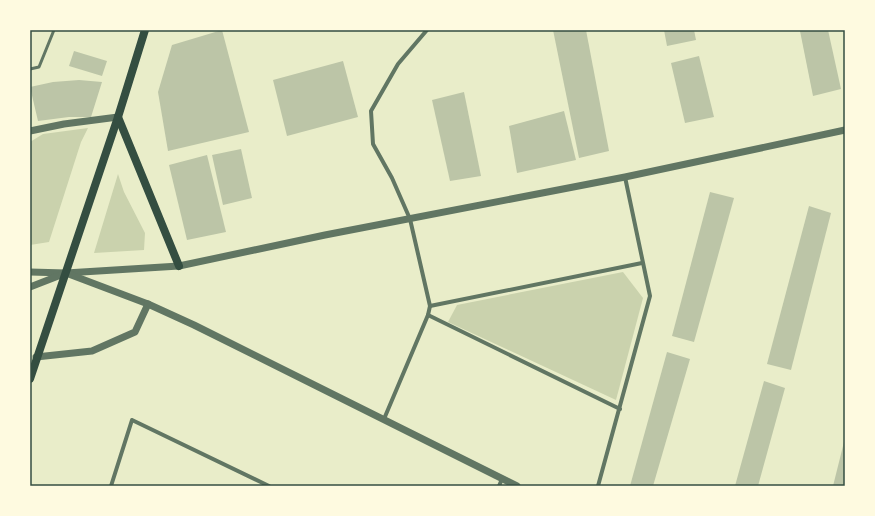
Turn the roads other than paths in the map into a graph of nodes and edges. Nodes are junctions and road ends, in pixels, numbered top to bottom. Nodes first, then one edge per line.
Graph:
1 (54, 30) edge
2 (145, 30) edge
3 (427, 30) edge
4 (30, 69) edge
5 (118, 117) junction
6 (845, 130) edge
7 (30, 131) edge
8 (625, 176) junction
9 (410, 219) junction
10 (642, 264) junction
11 (179, 266) junction
12 (30, 272) edge
13 (66, 273) junction
14 (30, 287) edge
15 (148, 304) junction
16 (430, 306) junction
17 (428, 315) junction
18 (36, 357) junction
19 (30, 377) edge
20 (620, 409) junction
21 (384, 419) junction
22 (502, 479) junction
23 (111, 486) edge
24 (269, 486) edge
25 (499, 486) edge
26 (518, 486) edge
27 (598, 486) edge

1 - 4 lane
2 - 5 main road
3 - 9 street
5 - 7 street
5 - 11 main road
5 - 13 main road
6 - 8 street
8 - 9 street
8 - 10 street
9 - 11 street
9 - 16 street
10 - 16 street
10 - 20 street
11 - 13 street
12 - 13 street
13 - 14 street
13 - 15 street
13 - 18 main road
15 - 18 street
15 - 21 street
16 - 17 street
17 - 20 street
17 - 21 street
18 - 19 main road
20 - 27 street
21 - 22 street
22 - 25 street
22 - 26 street
23 - 24 street

